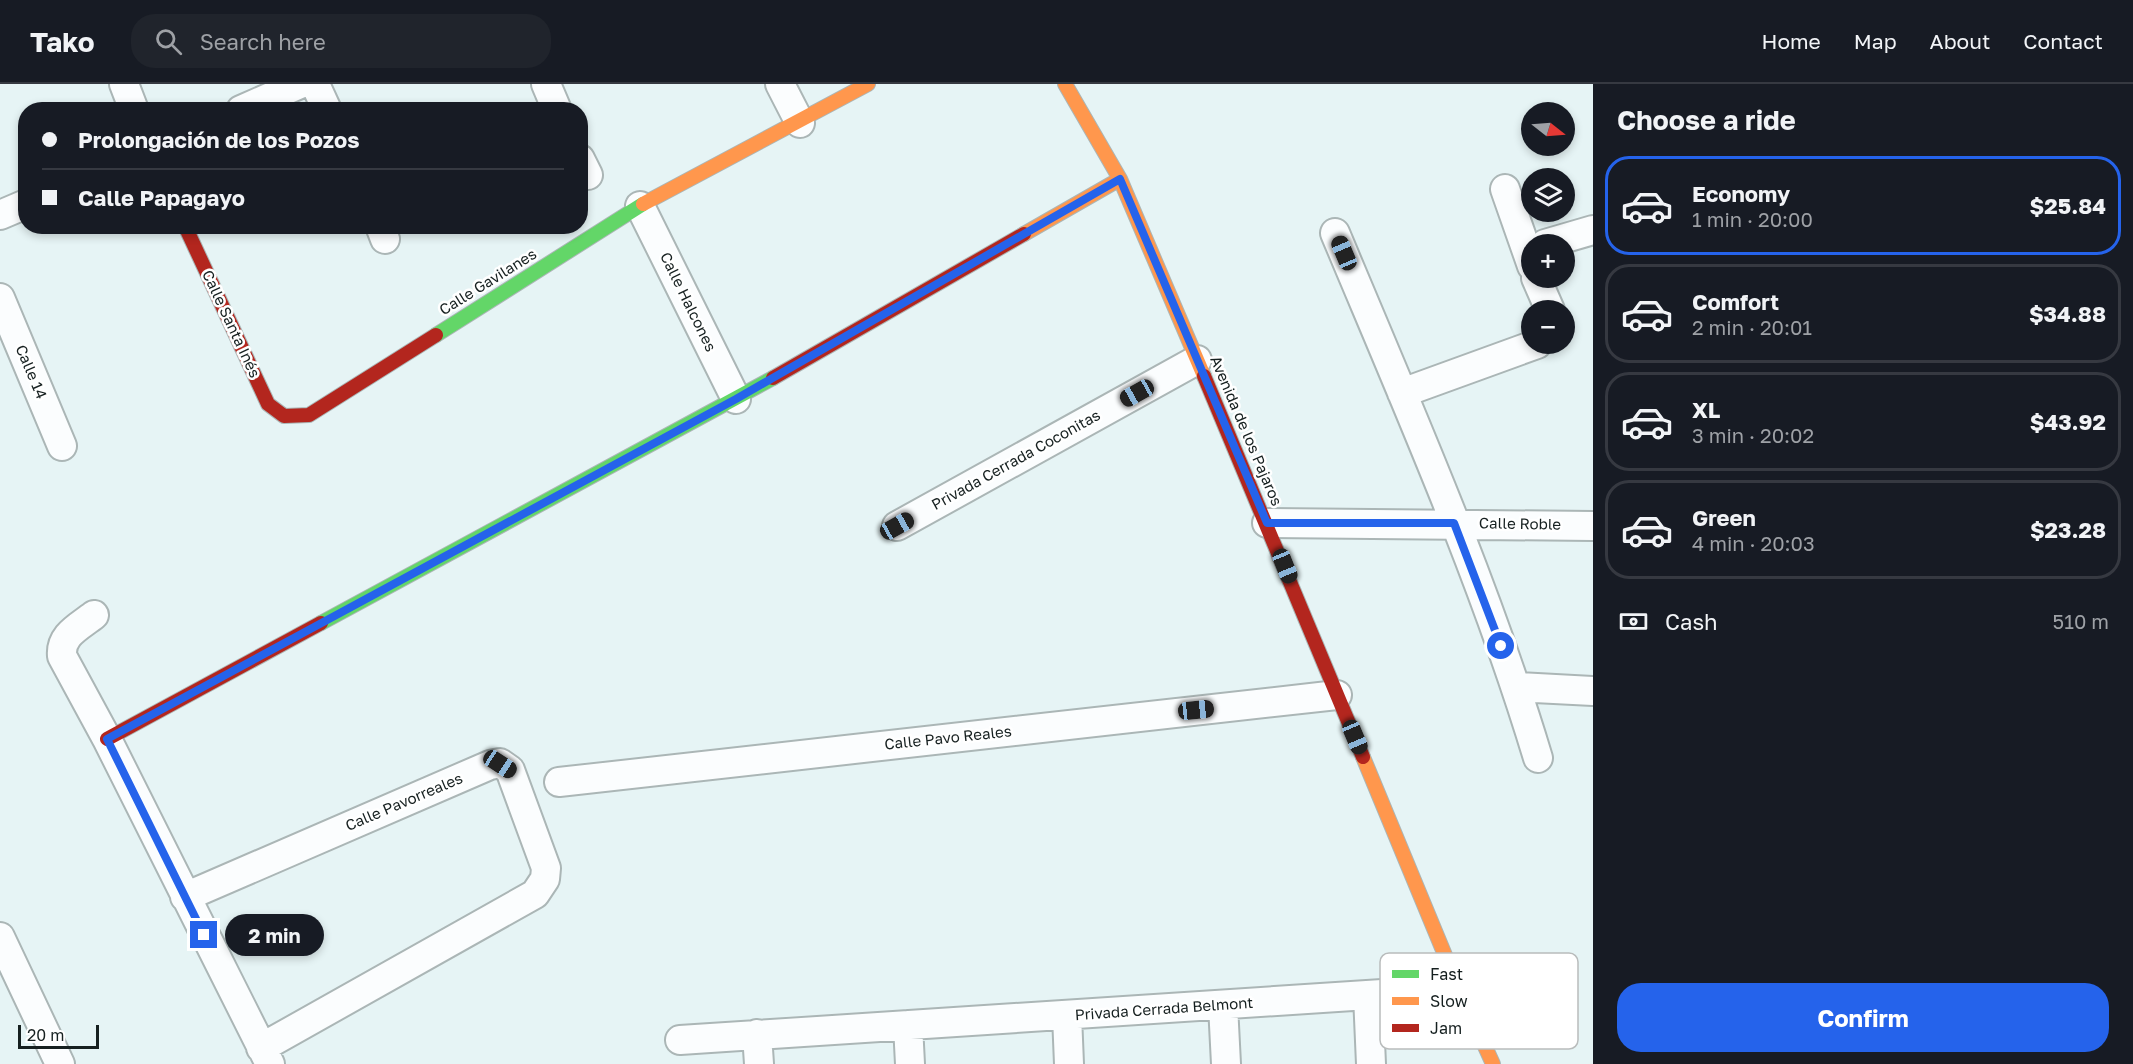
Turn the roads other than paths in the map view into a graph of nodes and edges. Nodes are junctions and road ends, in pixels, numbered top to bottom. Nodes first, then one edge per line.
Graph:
1 (124, 84) edge
2 (300, 84) edge
3 (315, 84) edge
4 (546, 84) edge
5 (780, 84) edge
6 (868, 84) edge
7 (1065, 84) edge
8 (131, 102) edge
9 (259, 102) edge
10 (323, 102) edge
11 (554, 102) edge
12 (800, 123) junction
13 (1120, 179) junction
14 (1505, 189) dead end
15 (640, 206) junction
16 (18, 207) edge
17 (0, 215) edge
18 (1593, 230) edge
19 (1335, 233) dead end
20 (189, 234) edge
21 (1525, 234) edge
22 (1575, 237) edge
23 (0, 298) edge
24 (1521, 349) edge
25 (1197, 360) junction
26 (1402, 393) junction
27 (736, 399) junction
28 (284, 416) joint
29 (62, 446) dead end
30 (1267, 523) junction
31 (1454, 523) junction
32 (897, 526) dead end
33 (1593, 526) edge
34 (94, 615) dead end
35 (1517, 687) junction
36 (1593, 691) edge
37 (1337, 694) junction
38 (107, 739) junction
39 (1538, 758) dead end
40 (559, 782) dead end
41 (185, 897) junction
42 (0, 937) edge
43 (1444, 953) edge
44 (1380, 994) edge
45 (1368, 995) junction
46 (1223, 1005) junction
47 (1067, 1015) junction
48 (908, 1025) junction
49 (757, 1034) junction
50 (680, 1040) dead end
51 (1486, 1049) edge
52 (265, 1056) edge
53 (60, 1064) edge
54 (759, 1064) edge
55 (910, 1064) edge
56 (1069, 1064) edge
57 (1226, 1064) edge
58 (1371, 1064) edge
59 (1493, 1064) edge

1 - 8 street
2 - 9 street
3 - 10 street
4 - 11 street
5 - 12 street
6 - 12 street, Calle Gavilanes
7 - 13 street, Avenida de los Pajaros
12 - 15 street, Calle Gavilanes
13 - 25 street, Avenida de los Pajaros
13 - 27 street
14 - 21 street
15 - 27 street, Calle Halcones
15 - 28 street, Calle Gavilanes
16 - 17 street
18 - 22 street
19 - 26 street
20 - 28 street, Calle Santa Inés
23 - 29 street, Calle 14
24 - 26 street
25 - 30 street, Avenida de los Pajaros
25 - 32 street, Privada Cerrada Coconitas
26 - 31 street
27 - 38 street
30 - 31 street, Calle Roble
30 - 37 street, Avenida de los Pajaros
31 - 33 street, Calle Roble
31 - 35 street
34 - 38 street
35 - 36 street
35 - 39 street
37 - 40 street, Calle Pavo Reales
37 - 43 street, Avenida de los Pajaros
38 - 41 street
41 - 52 street
41 - 52 street, Calle Pavorreales
42 - 53 street
44 - 45 street, Privada Cerrada Belmont
45 - 46 street, Privada Cerrada Belmont
45 - 58 street
46 - 47 street, Privada Cerrada Belmont
46 - 57 street
47 - 48 street, Privada Cerrada Belmont
47 - 56 street
48 - 49 street, Privada Cerrada Belmont
48 - 55 street
49 - 50 street, Privada Cerrada Belmont
49 - 54 street
51 - 59 street, Avenida de los Pajaros

